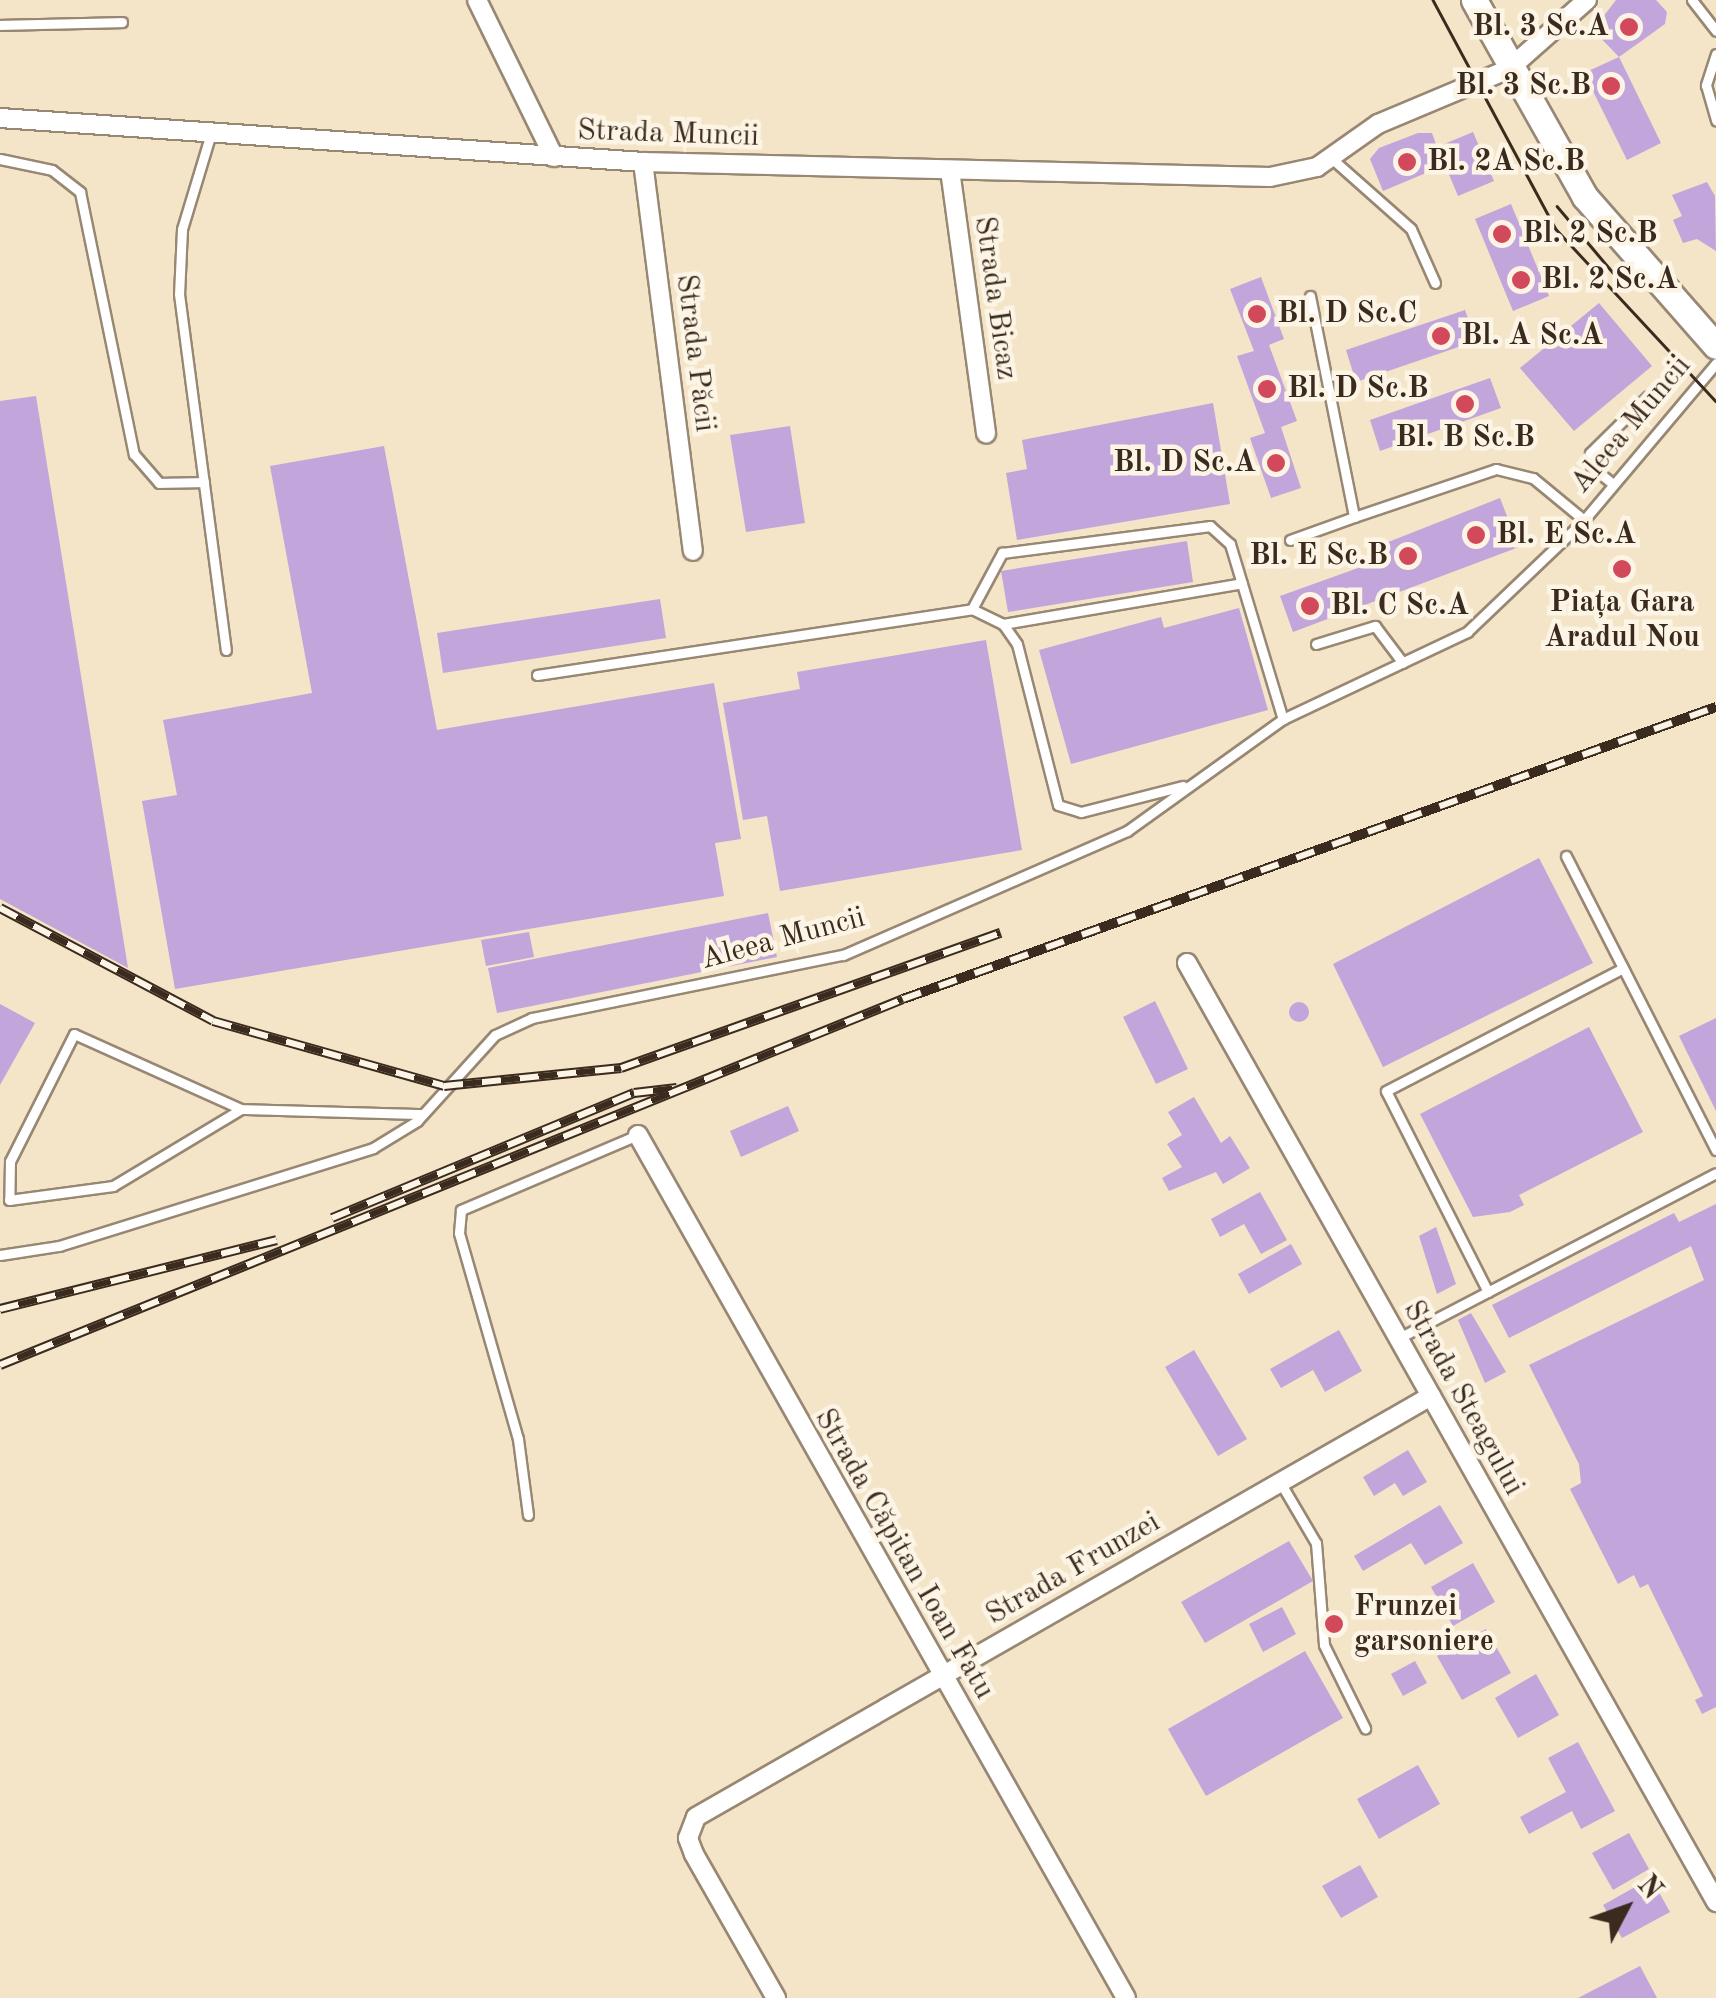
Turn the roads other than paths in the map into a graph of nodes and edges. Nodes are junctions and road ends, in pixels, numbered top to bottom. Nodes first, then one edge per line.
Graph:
1 (477, 0) edge
2 (1474, 0) edge
3 (1587, 0) edge
4 (1692, 0) edge
5 (122, 22) dead end
6 (0, 25) edge
7 (1716, 31) edge
8 (1716, 54) edge
9 (1509, 69) junction
10 (1713, 99) edge
11 (0, 118) edge
12 (1716, 122) edge
13 (212, 131) junction
14 (554, 157) junction
15 (1330, 158) junction
16 (0, 160) edge
17 (642, 162) junction
18 (950, 170) junction
19 (1435, 284) dead end
20 (1310, 296) dead end
21 (1716, 346) edge
22 (1716, 363) edge
23 (1648, 396) dead end
24 (986, 434) dead end
25 (204, 482) junction
26 (1613, 484) junction
27 (1354, 517) junction
28 (1584, 520) junction
29 (1290, 540) dead end
30 (693, 551) dead end
31 (1242, 583) junction
32 (972, 608) junction
33 (1003, 624) junction
34 (1316, 644) dead end
35 (226, 650) dead end
36 (1403, 664) junction
37 (537, 674) dead end
38 (1283, 719) junction
39 (1186, 786) junction
40 (1566, 856) dead end
41 (1187, 963) dead end
42 (1623, 968) junction
43 (241, 1109) junction
44 (422, 1114) junction
45 (638, 1136) joint
46 (1716, 1150) edge
47 (1716, 1173) edge
48 (4, 1201) edge
49 (0, 1255) edge
50 (1488, 1292) junction
51 (1398, 1338) junction
52 (1431, 1396) junction
53 (1280, 1482) junction
54 (528, 1515) dead end
55 (942, 1676) junction
56 (1365, 1728) dead end
57 (1690, 1859) junction
58 (1716, 1878) edge
59 (1716, 1902) edge
60 (776, 1998) edge
61 (1126, 1998) edge

1 - 14 street
2 - 9 main road
3 - 9 street, Strada Muncii
4 - 7 lane
5 - 6 lane
8 - 10 lane
9 - 15 street, Strada Muncii
9 - 21 main road
10 - 12 lane
11 - 13 street, Strada Muncii
13 - 14 street, Strada Muncii
13 - 25 lane
14 - 17 street, Strada Muncii
15 - 18 street, Strada Muncii
15 - 19 lane
16 - 25 lane
17 - 18 street, Strada Muncii
17 - 30 street, Strada Păcii
18 - 24 street, Strada Bicaz
20 - 27 lane
22 - 26 lane, Aleea Muncii
23 - 26 lane
25 - 35 lane
26 - 28 lane, Aleea Muncii
27 - 28 lane, Aleea Muncii
27 - 29 lane, Aleea Muncii
28 - 36 lane, Aleea Muncii
31 - 32 lane
31 - 33 lane
31 - 38 lane
32 - 33 lane
32 - 37 lane
33 - 39 lane
34 - 36 lane
36 - 38 lane, Aleea Muncii
38 - 39 lane, Aleea Muncii
39 - 44 lane, Aleea Muncii
40 - 42 lane
41 - 51 street, Strada Steagului
42 - 46 lane
42 - 50 lane
43 - 44 lane
43 - 48 lane
43 - 48 lane
44 - 49 lane, Aleea Muncii
45 - 54 lane
45 - 55 street, Strada Căpitan Ioan Fatu
47 - 50 lane
50 - 51 lane
51 - 52 street, Strada Steagului
52 - 53 street, Strada Frunzei
52 - 57 street, Strada Steagului
53 - 55 street, Strada Frunzei
53 - 56 lane
55 - 60 street, Strada Frunzei
55 - 61 street, Strada Căpitan Ioan Fatu
57 - 58 street, Strada Steagului
57 - 59 street, Strada Steagului

